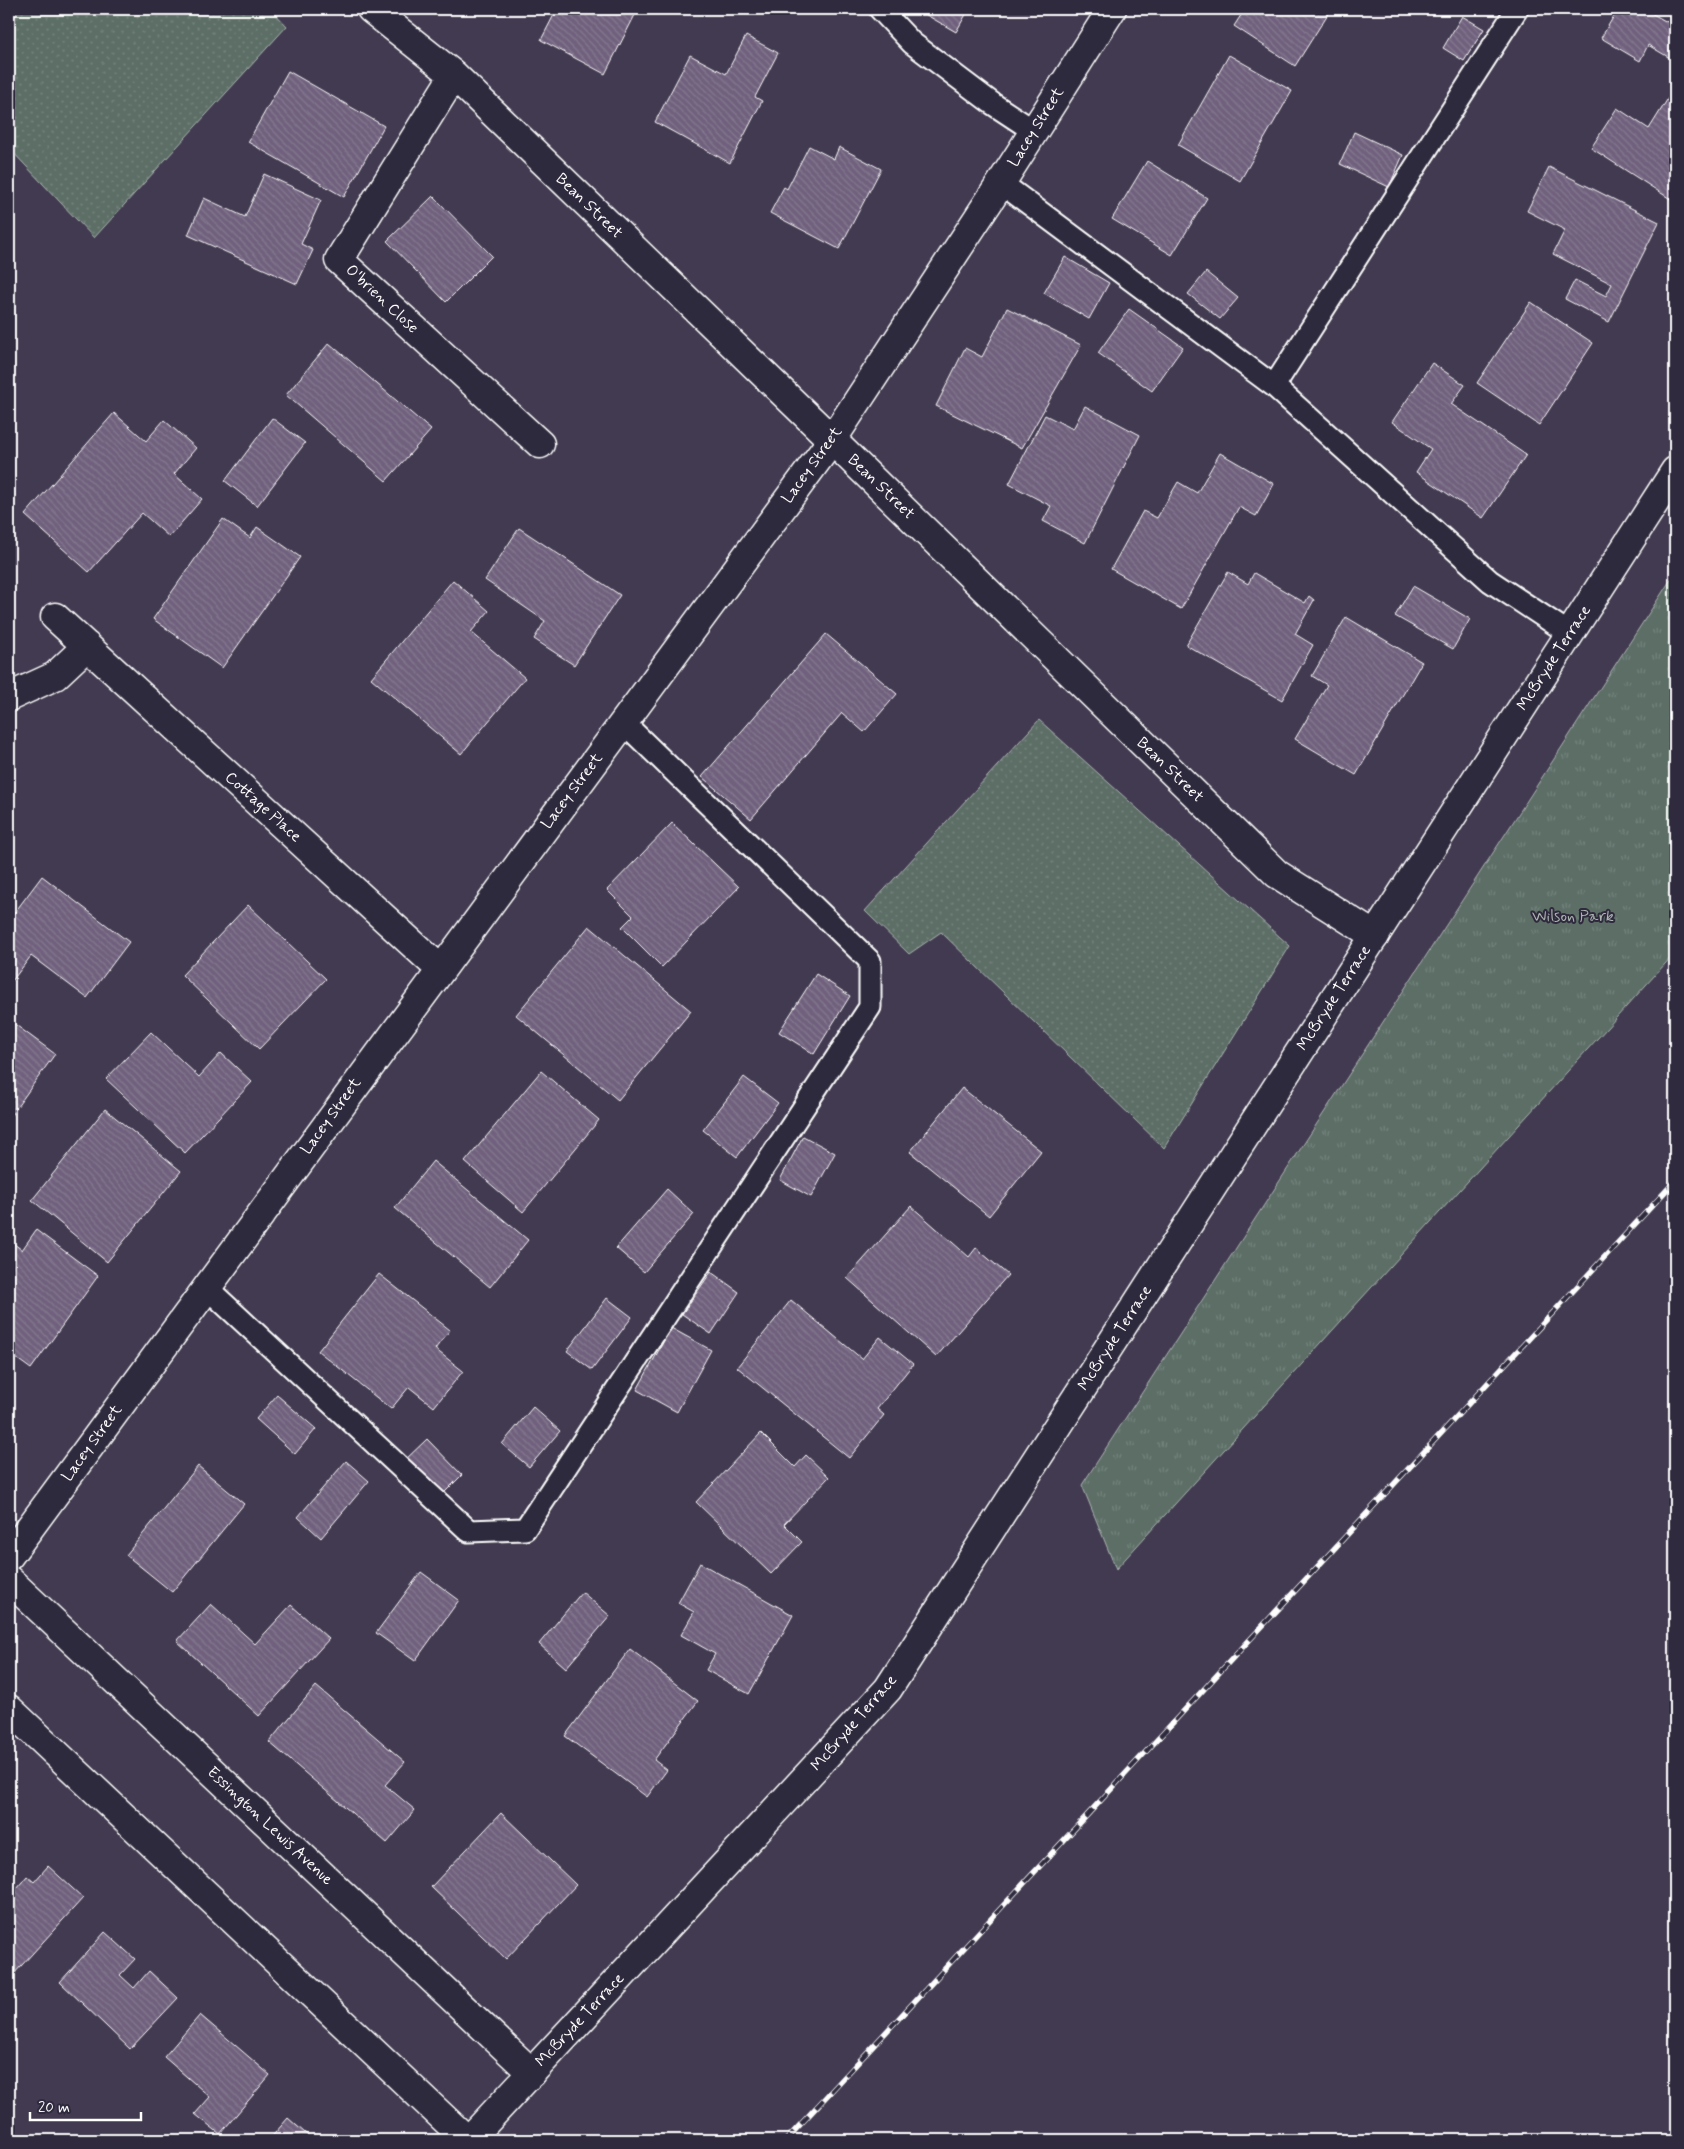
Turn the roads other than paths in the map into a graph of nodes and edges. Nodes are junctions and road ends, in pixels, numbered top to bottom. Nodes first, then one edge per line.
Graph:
1 (371, 9) edge
2 (880, 9) edge
3 (1112, 9) edge
4 (1517, 9) edge
5 (454, 75) junction
6 (1034, 131) junction
7 (1001, 183) junction
8 (1274, 386) junction
9 (832, 440) junction
10 (540, 444) dead end
11 (1675, 470) edge
12 (55, 617) dead end
13 (1570, 634) junction
14 (87, 646) junction
15 (9, 697) edge
16 (623, 722) junction
17 (1375, 936) junction
18 (440, 969) junction
19 (206, 1287) junction
20 (9, 1556) edge
21 (9, 1580) edge
22 (9, 1709) edge
23 (532, 2073) junction
24 (468, 2140) edge

1 - 5 street, Bean Street
2 - 6 lane
3 - 6 street, Lacey Street
4 - 8 lane
5 - 9 street, Bean Street
5 - 10 street, O'brien Close
6 - 7 street, Lacey Street
7 - 8 lane
7 - 9 street, Lacey Street
8 - 13 lane
9 - 16 street, Lacey Street
9 - 17 street, Bean Street
11 - 13 street, McBryde Terrace
12 - 14 street, Cottage Place
13 - 17 street, McBryde Terrace
14 - 15 street
14 - 18 street, Cottage Place
16 - 18 street, Lacey Street
16 - 19 lane
17 - 23 street, McBryde Terrace
18 - 19 street, Lacey Street
19 - 20 street, Lacey Street
21 - 23 street, Essington Lewis Avenue
22 - 24 street
23 - 24 street, McBryde Terrace

